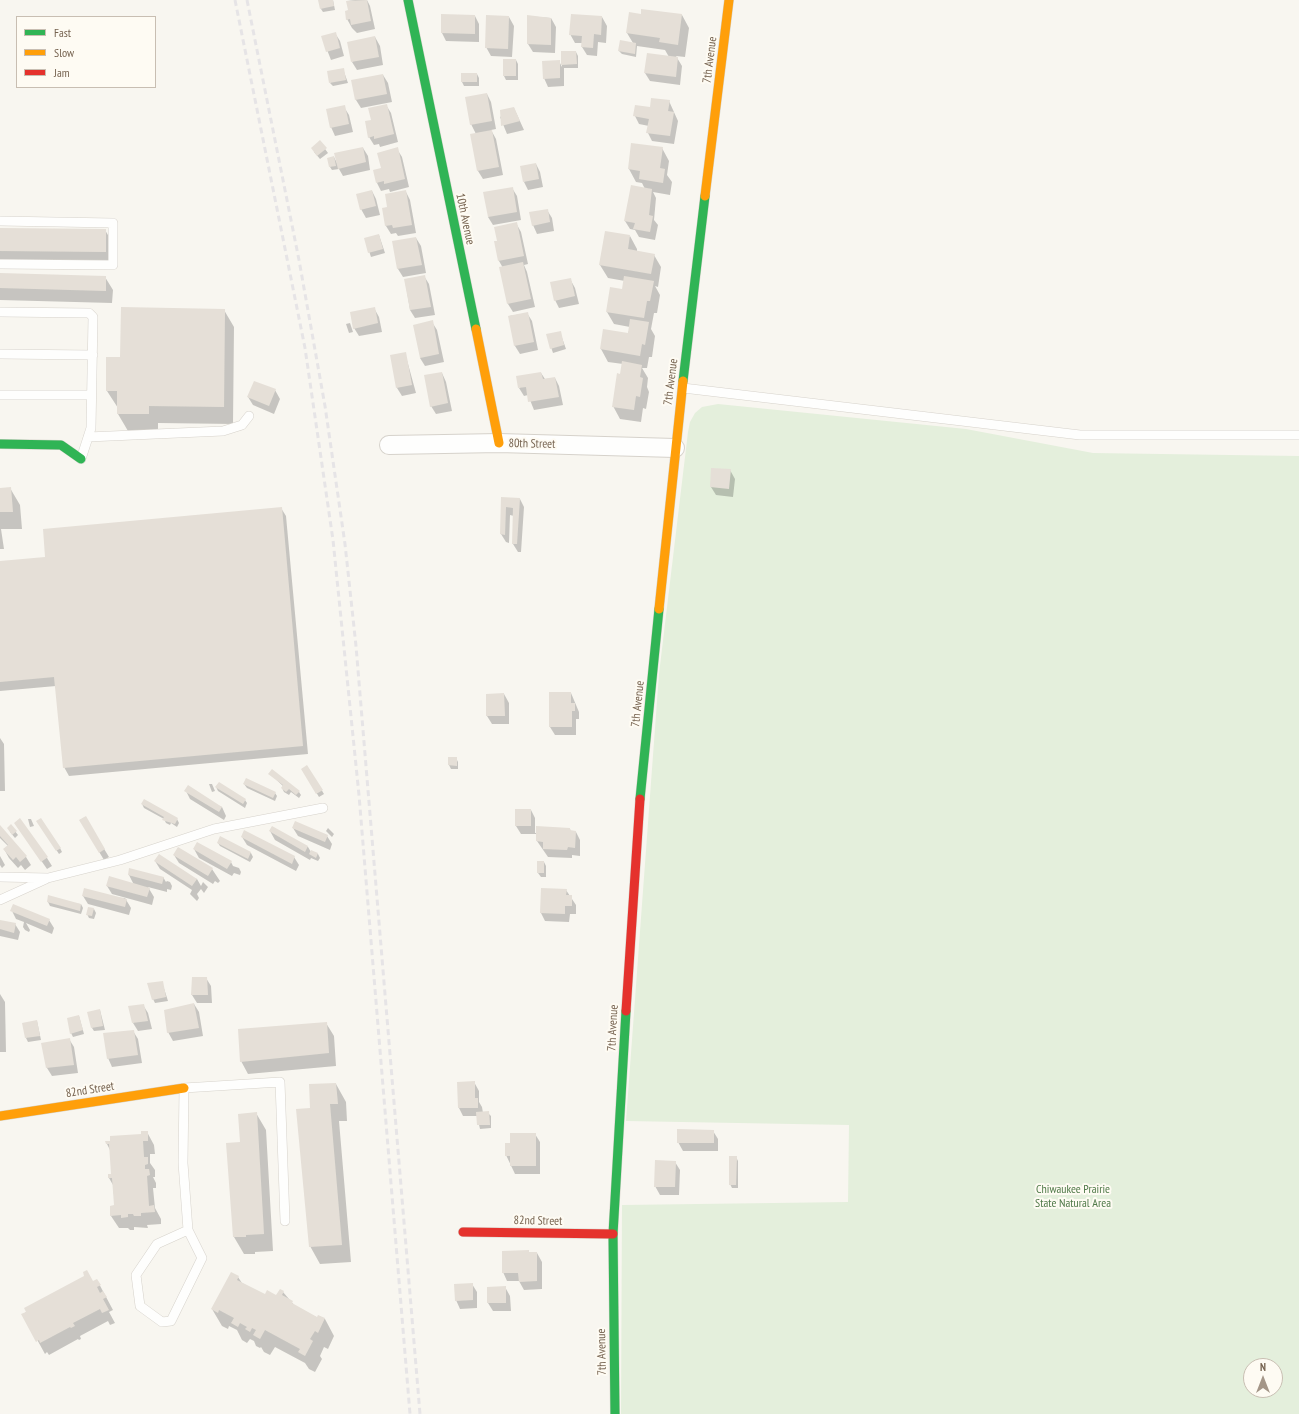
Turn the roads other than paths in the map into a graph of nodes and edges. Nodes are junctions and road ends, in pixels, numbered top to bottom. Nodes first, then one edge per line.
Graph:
1 (408, 0) edge
2 (729, 0) edge
3 (0, 221) edge
4 (0, 264) edge
5 (0, 312) edge
6 (0, 354) edge
7 (92, 355) junction
8 (683, 388) junction
9 (91, 395) junction
10 (0, 396) edge
11 (249, 416) dead end
12 (1299, 435) edge
13 (88, 437) junction
14 (0, 444) edge
15 (499, 444) junction
16 (389, 445) dead end
17 (676, 448) junction
18 (81, 458) joint
19 (323, 808) dead end
20 (0, 877) edge
21 (48, 878) junction
22 (0, 900) edge
23 (184, 1088) junction
24 (0, 1116) edge
25 (285, 1221) dead end
26 (188, 1230) junction
27 (463, 1232) dead end
28 (613, 1234) junction
29 (615, 1414) edge

1 - 15 street, 10th Avenue
2 - 8 street, 7th Avenue
3 - 4 lane
5 - 7 lane
6 - 7 lane
7 - 9 lane
8 - 12 lane
8 - 17 street, 7th Avenue
9 - 10 lane
9 - 13 lane
11 - 13 lane
13 - 18 lane
14 - 18 street
15 - 16 street, 80th Street
15 - 17 street, 80th Street
17 - 28 street, 7th Avenue
19 - 21 lane
20 - 21 lane
21 - 22 lane
23 - 24 street, 82nd Street
23 - 25 lane
23 - 26 lane
26 - 26 lane
27 - 28 street, 82nd Street
28 - 29 street, 7th Avenue

